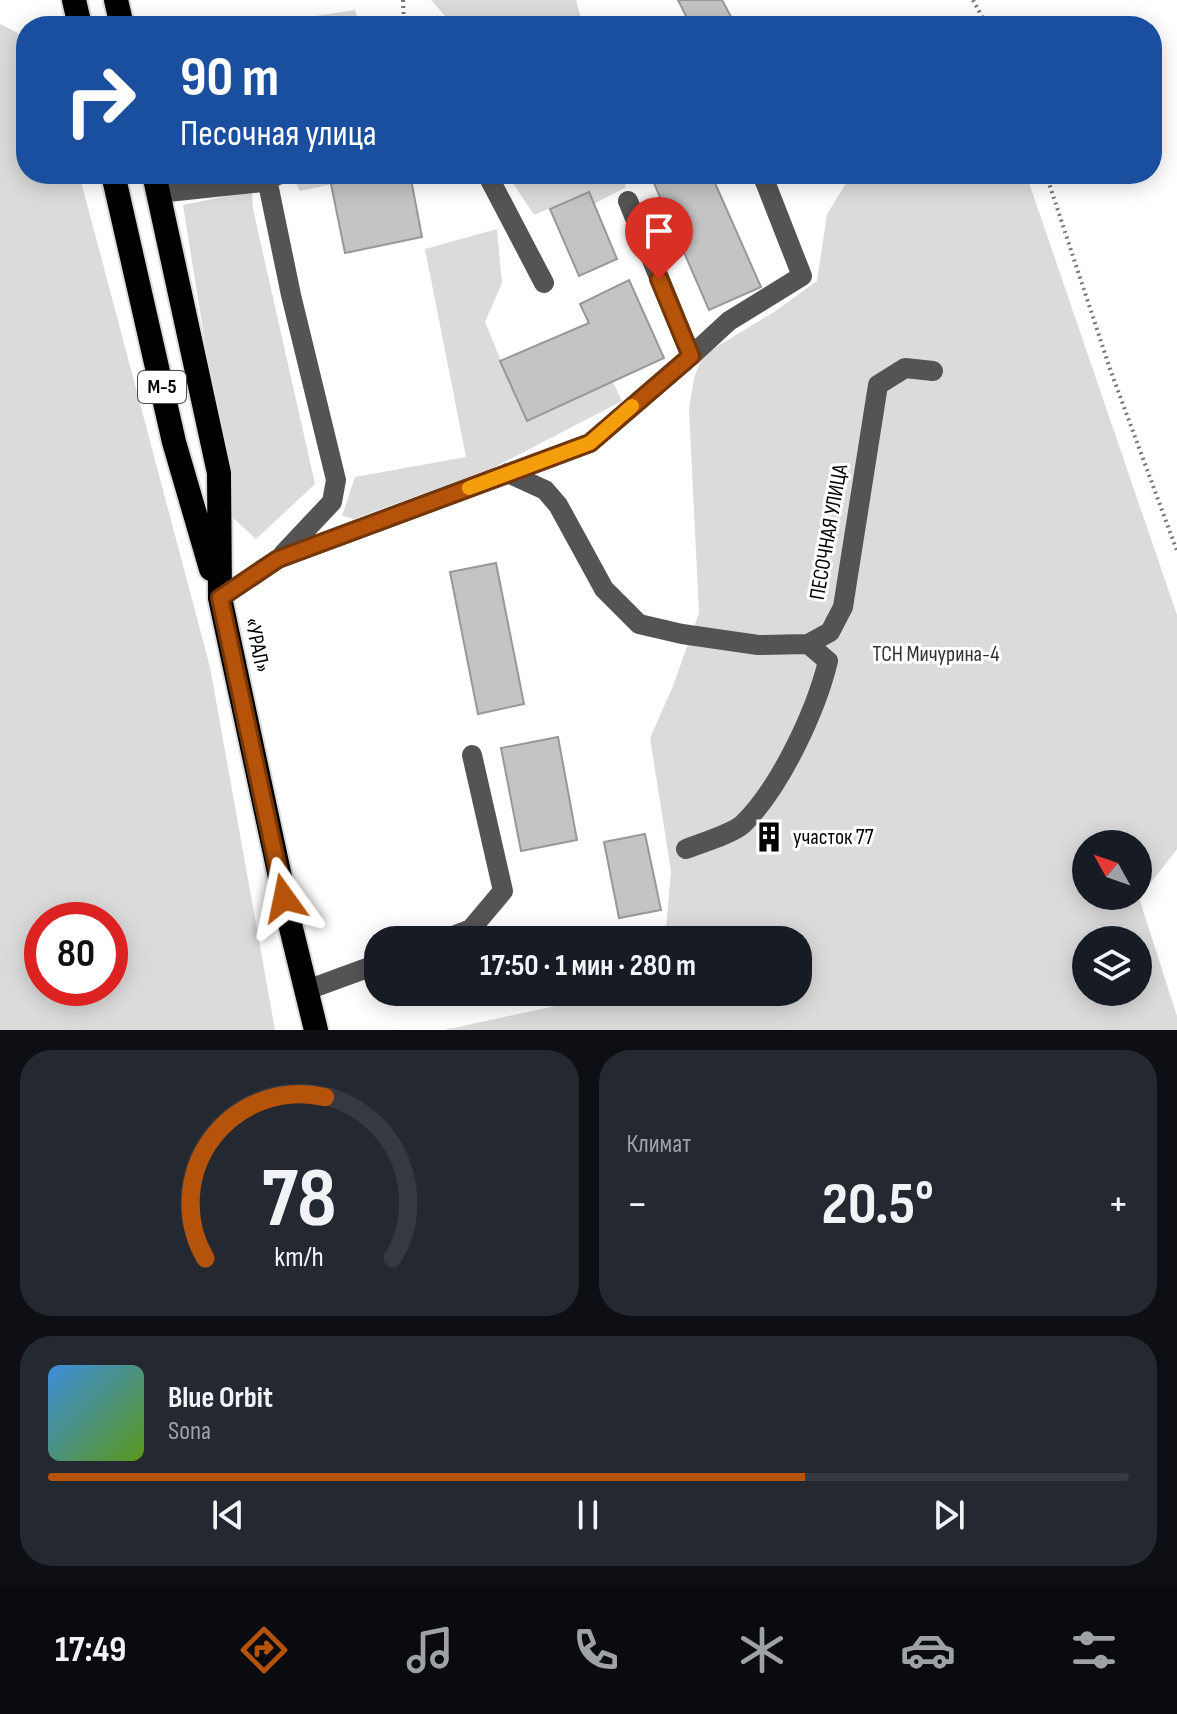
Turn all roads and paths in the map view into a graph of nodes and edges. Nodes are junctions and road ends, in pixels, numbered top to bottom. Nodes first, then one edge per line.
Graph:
1 (115, 184) edge
2 (156, 184) edge
3 (272, 184) edge
4 (492, 184) edge
5 (766, 184) edge
6 (1049, 184) edge
7 (628, 201) dead end
8 (544, 283) dead end
9 (691, 356) junction
10 (933, 371) dead end
11 (508, 473) junction
12 (1177, 551) edge
13 (278, 559) junction
14 (220, 598) junction
15 (808, 644) junction
16 (472, 755) dead end
17 (686, 849) dead end
18 (474, 926) edge
19 (364, 969) edge
20 (307, 990) junction
21 (316, 1030) edge

1 - 14 highway, М-5
2 - 14 highway, «УРАЛ» / М-5
3 - 13 lane
4 - 8 lane
5 - 9 lane
6 - 12 path
7 - 9 lane
9 - 11 lane
10 - 15 lane, ПЕСОЧНАЯ УЛИЦА
11 - 13 lane
11 - 15 lane
13 - 14 lane
14 - 20 highway, «УРАЛ» / М-5
15 - 17 lane
16 - 18 lane
19 - 20 lane
20 - 21 highway, «УРАЛ» / М-5

